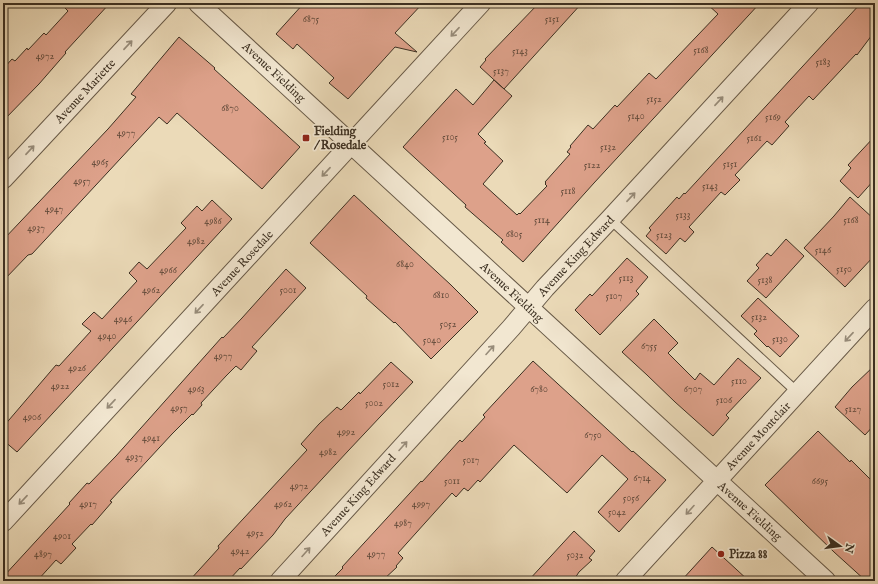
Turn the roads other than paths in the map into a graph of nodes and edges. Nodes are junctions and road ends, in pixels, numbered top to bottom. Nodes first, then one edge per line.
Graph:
1 (167, 3) edge
2 (198, 3) edge
3 (481, 3) edge
4 (809, 3) edge
5 (352, 144) junction
6 (3, 179) edge
7 (610, 219) junction
8 (528, 308) junction
9 (875, 308) edge
10 (798, 393) junction
11 (717, 481) junction
12 (3, 522) edge
13 (280, 581) edge
14 (626, 581) edge
15 (826, 581) edge

6 -> 1 street, Avenue Mariette
2 - 5 street, Avenue Fielding
3 -> 5 street, Avenue Rosedale
7 -> 4 street, Avenue King Edward
5 - 8 street, Avenue Fielding
5 -> 12 street, Avenue Rosedale
7 - 8 street, Avenue King Edward
7 - 10 lane
8 - 11 street, Avenue Fielding
13 -> 8 street, Avenue King Edward
9 -> 10 street, Avenue Montclair
10 - 11 street, Avenue Montclair
11 -> 14 street, Avenue Montclair
11 - 15 street, Avenue Fielding

